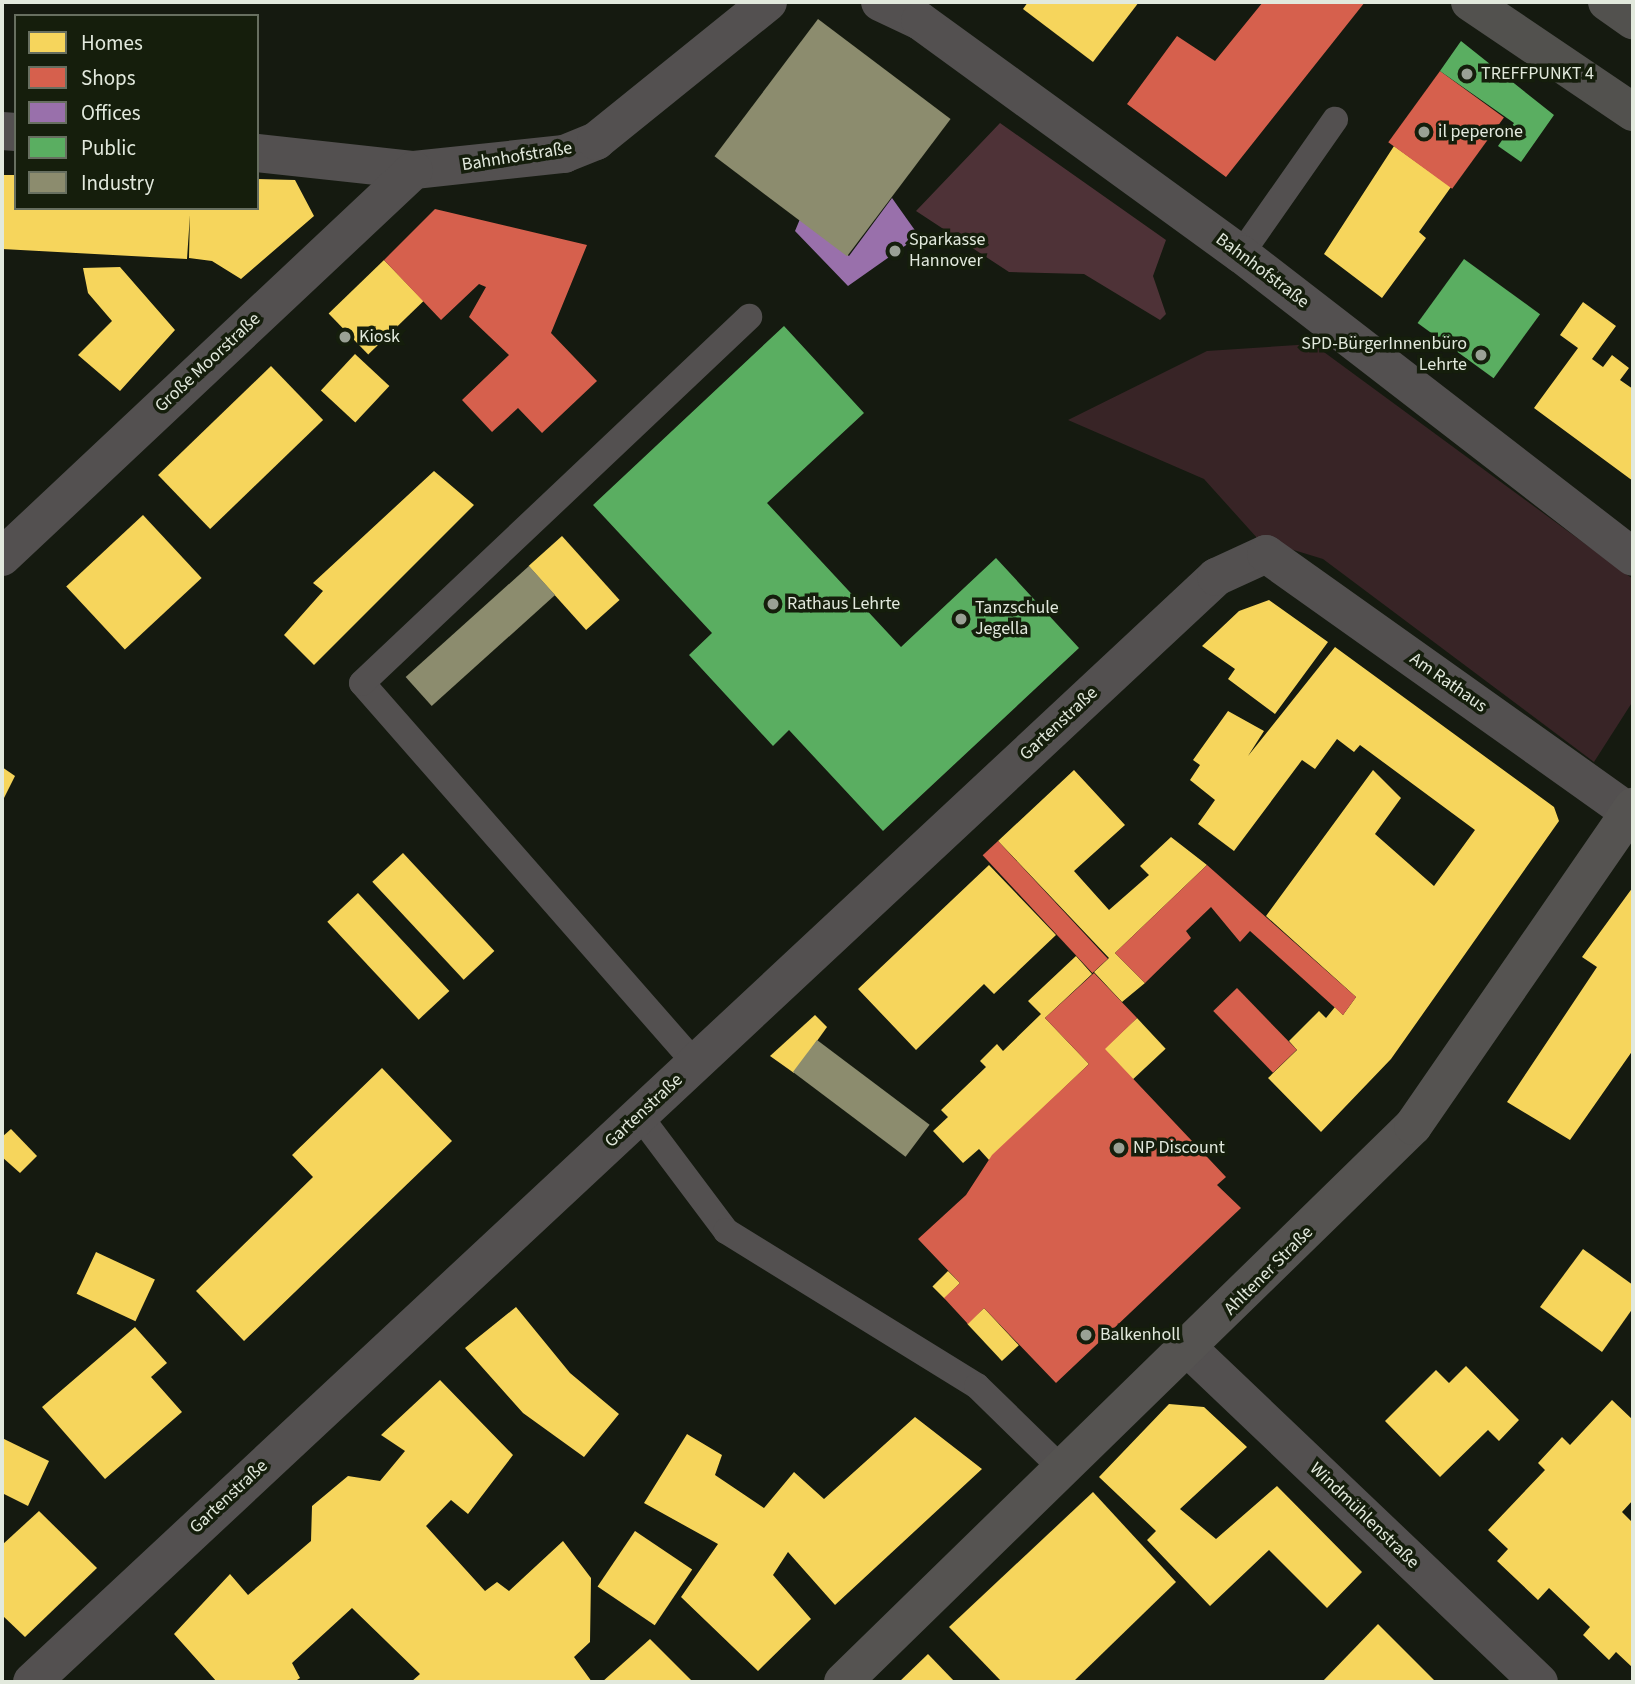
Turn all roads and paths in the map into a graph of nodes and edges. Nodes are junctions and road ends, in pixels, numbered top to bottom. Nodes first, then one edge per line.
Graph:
1 (768, 2) edge
2 (880, 2) edge
3 (1470, 2) edge
4 (1607, 2) edge
5 (1633, 20) edge
6 (1633, 112) edge
7 (1335, 120) dead end
8 (259, 153) edge
9 (414, 170) junction
10 (1241, 254) junction
11 (749, 317) dead end
12 (1266, 554) joint
13 (1633, 556) edge
14 (2, 557) edge
15 (1632, 811) edge
16 (695, 1063) junction
17 (639, 1115) junction
18 (1190, 1350) junction
19 (1063, 1471) junction
20 (32, 1682) edge
21 (843, 1682) edge
22 (1539, 1682) edge

1 - 9 street, Bahnhofstraße
2 - 10 street, Bahnhofstraße
3 - 6 main road
4 - 5 main road
7 - 10 lane
8 - 9 street, Bahnhofstraße
9 - 14 street, Große Moorstraße
10 - 13 street, Bahnhofstraße
11 - 16 lane
12 - 15 street, Am Rathaus
12 - 16 street, Gartenstraße
15 - 18 main road, Ahltener Straße
16 - 17 street, Gartenstraße
17 - 19 lane
17 - 20 street, Gartenstraße
18 - 19 main road, Ahltener Straße
18 - 22 street, Windmühlenstraße
19 - 21 main road, Ahltener Straße

